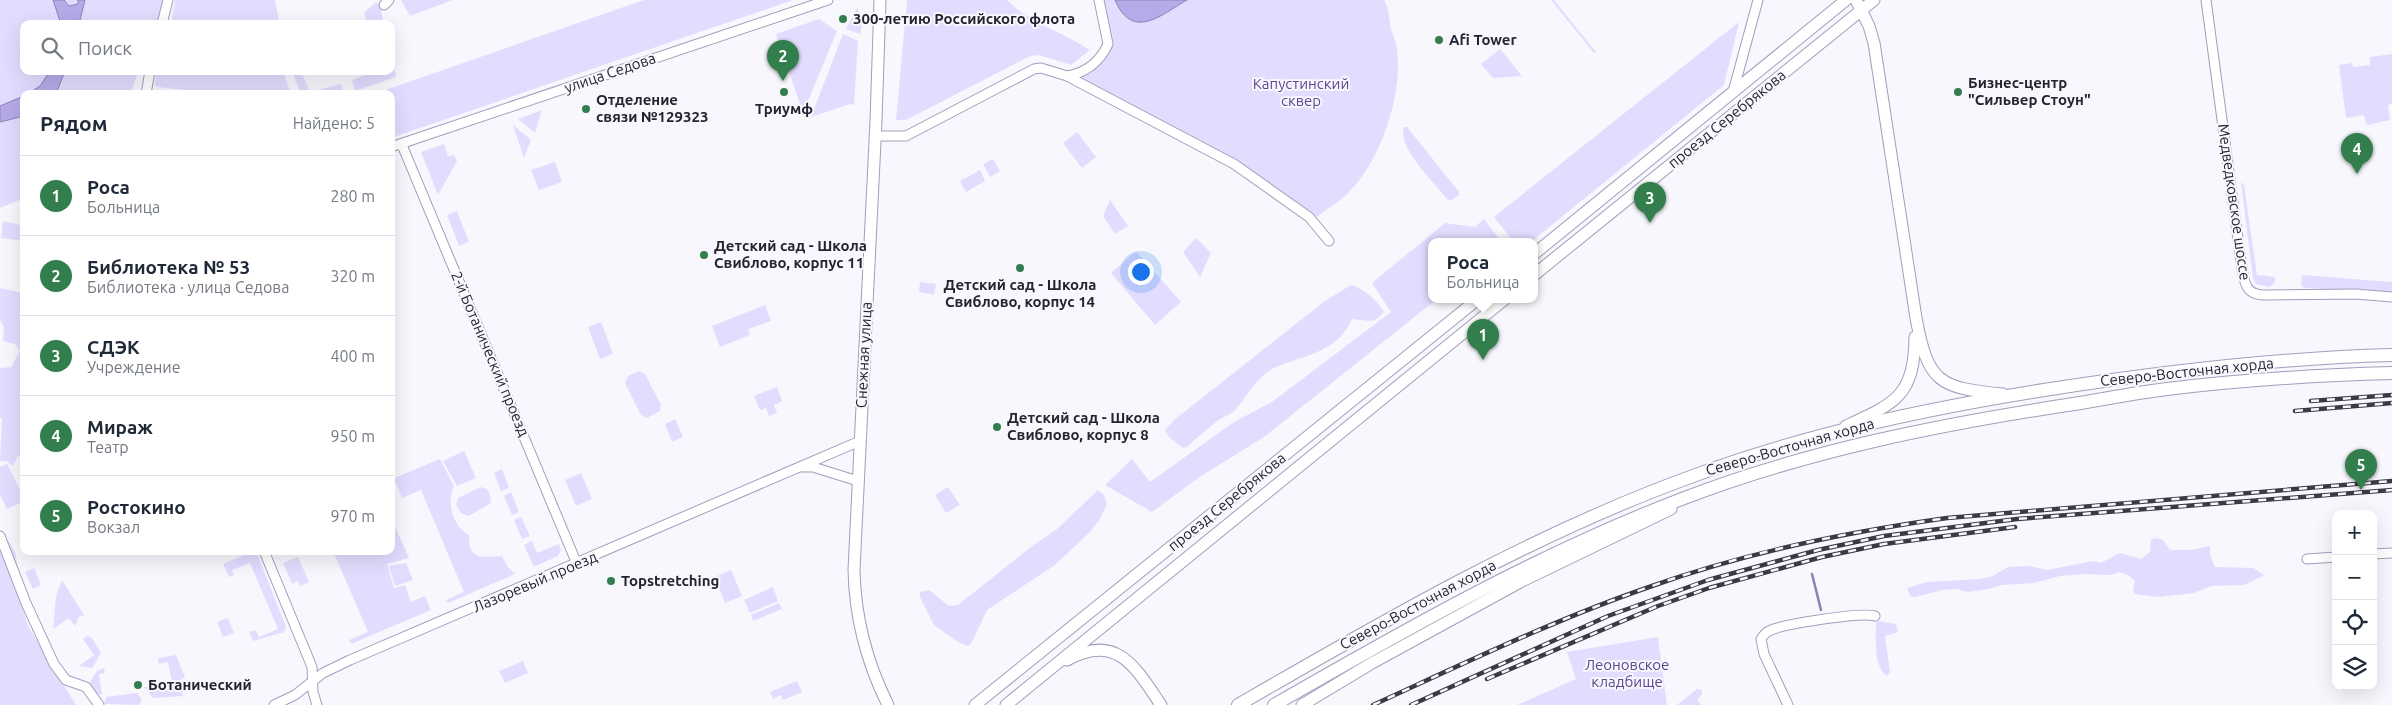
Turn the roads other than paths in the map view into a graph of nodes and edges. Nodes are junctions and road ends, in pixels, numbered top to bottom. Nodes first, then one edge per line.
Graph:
1 (168, 0) edge
2 (828, 0) edge
3 (880, 0) edge
4 (1099, 0) edge
5 (1758, 0) edge
6 (1846, 0) edge
7 (1874, 0) edge
8 (2206, 0) edge
9 (1859, 5) edge
10 (163, 20) edge
11 (149, 75) edge
12 (1067, 76) junction
13 (147, 90) edge
14 (1733, 92) junction
15 (875, 136) junction
16 (402, 144) junction
17 (395, 146) edge
18 (1329, 241) dead end
19 (1538, 251) edge
20 (1538, 273) edge
21 (2392, 297) edge
22 (1473, 303) edge
23 (1500, 303) edge
24 (1916, 318) junction
25 (2392, 355) edge
26 (2392, 373) edge
27 (2012, 395) junction
28 (1834, 431) junction
29 (860, 441) junction
30 (800, 467) junction
31 (858, 481) junction
32 (1727, 482) junction
33 (0, 536) edge
34 (2392, 552) edge
35 (2377, 554) edge
36 (266, 555) edge
37 (2332, 557) edge
38 (2308, 559) dead end
39 (577, 564) junction
40 (1875, 616) dead end
41 (1044, 674) junction
42 (313, 682) junction
43 (99, 705) edge
44 (274, 705) edge
45 (317, 705) edge
46 (888, 705) edge
47 (975, 705) edge
48 (1006, 705) edge
49 (1161, 705) edge
50 (1238, 705) edge
51 (1274, 705) edge
52 (1302, 705) edge
53 (1788, 705) edge

1 - 10 street
2 - 16 street, улица Седова
3 - 15 main road, Снежная улица
4 - 12 street
5 - 14 street
6 - 14 main road, проезд Серебрякова
7 - 9 main road, проезд Серебрякова
8 - 21 street, Медведковское шоссе
9 - 20 main road, проезд Серебрякова
9 - 24 main road
11 - 13 street
12 - 15 street
12 - 18 street
14 - 19 main road, проезд Серебрякова
15 - 29 main road, Снежная улица
16 - 17 street, улица Седова
16 - 39 street, 2-й Ботанический проезд
22 - 47 main road, проезд Серебрякова
23 - 41 main road, проезд Серебрякова
24 - 27 main road
24 - 28 main road
25 - 27 main road, Северо-Восточная хорда
26 - 32 main road, Северо-Восточная хорда
27 - 28 main road, Северо-Восточная хорда
28 - 50 main road, Северо-Восточная хорда
29 - 30 street, Лазоревый проезд
29 - 31 main road, Снежная улица
30 - 31 street
30 - 39 street, Лазоревый проезд
31 - 46 main road, Снежная улица
32 - 51 main road, Северо-Восточная хорда
32 - 52 main road
33 - 43 street
34 - 35 street
36 - 42 street
37 - 38 street
39 - 42 street, Лазоревый проезд
40 - 53 street
41 - 48 main road, проезд Серебрякова
41 - 49 main road
42 - 44 street, Лазоревый проезд
42 - 45 street

